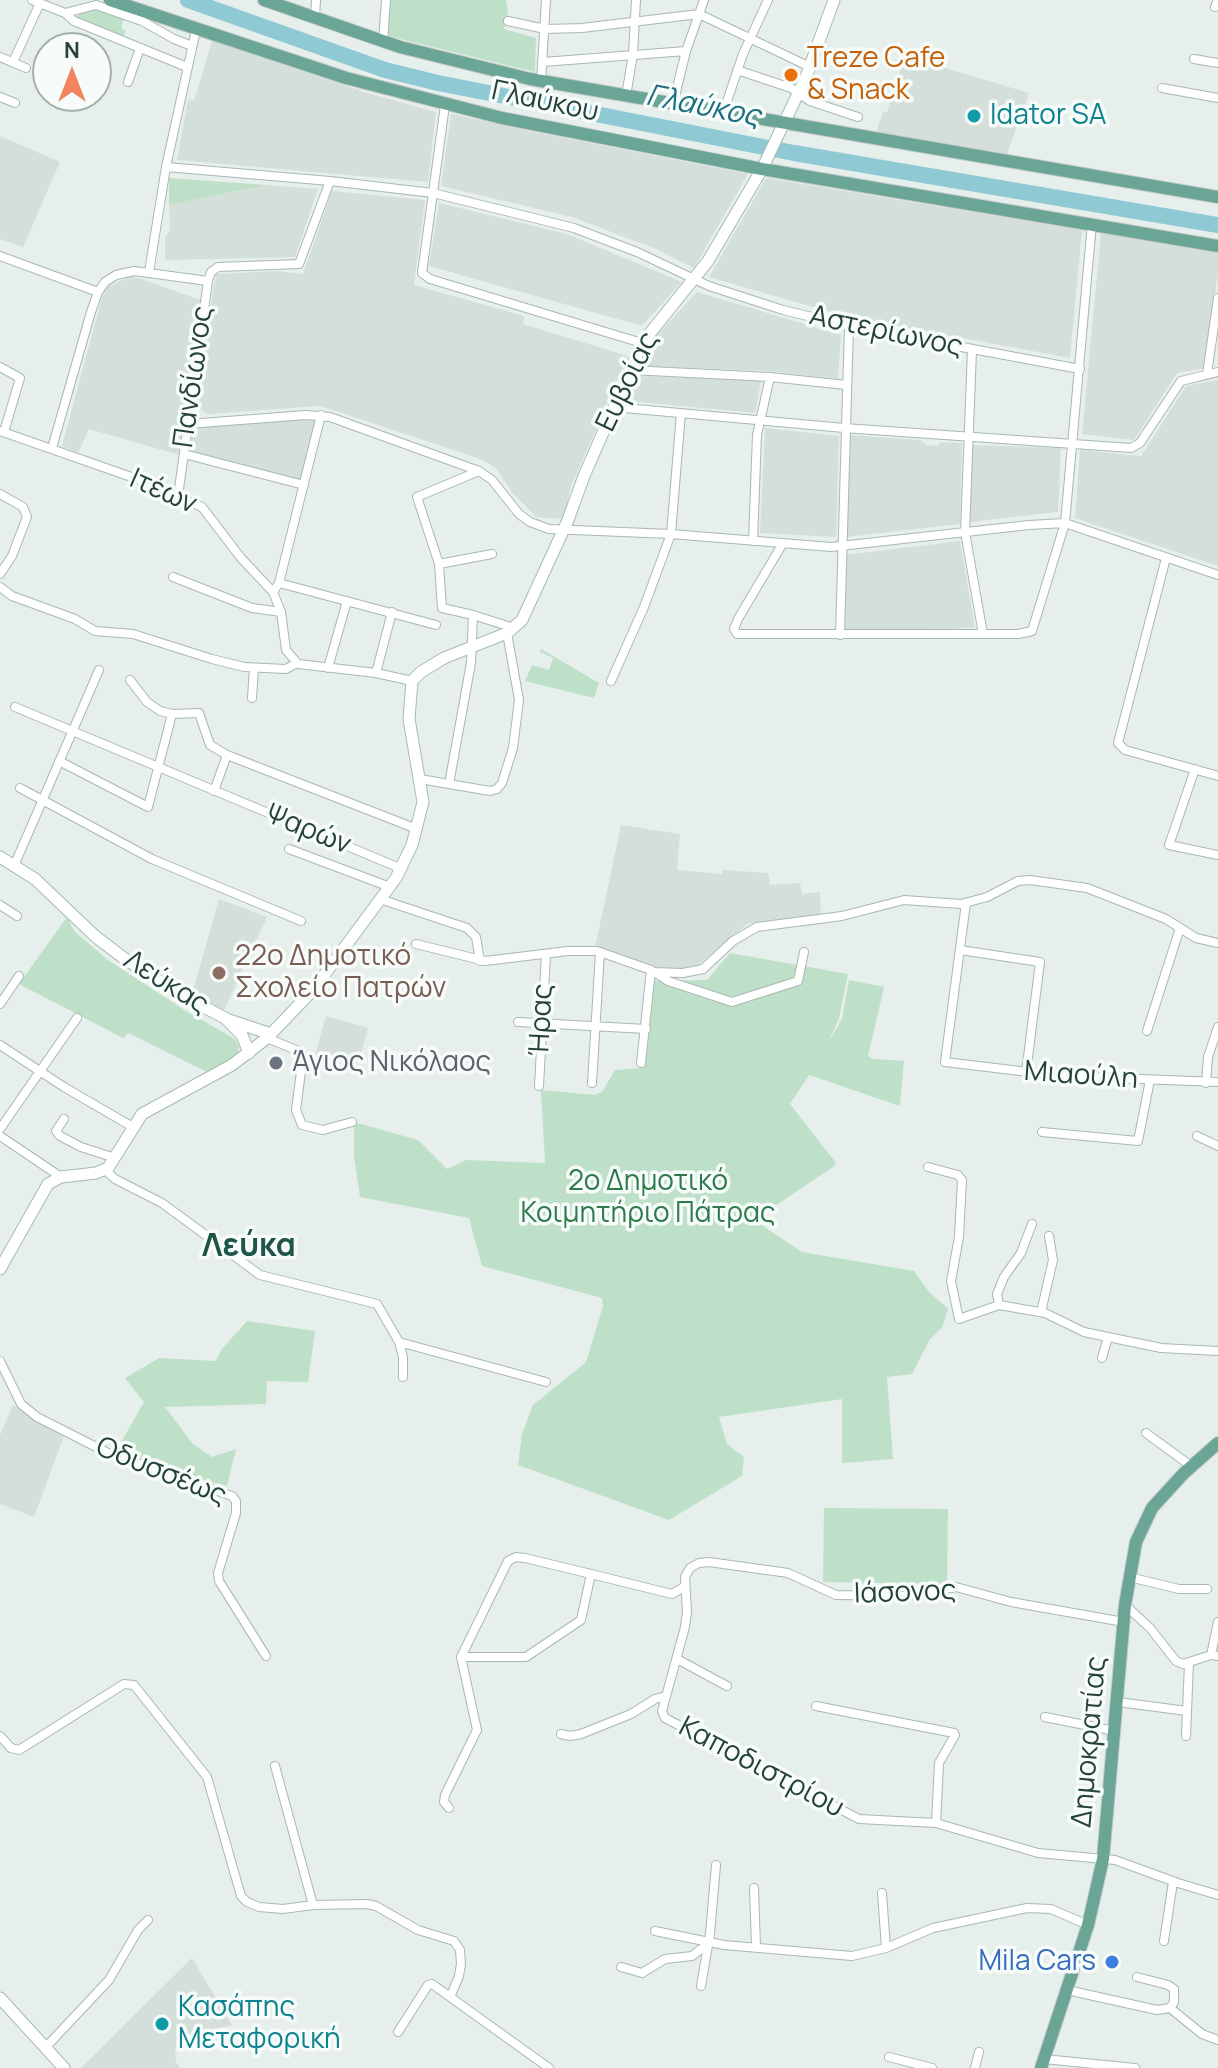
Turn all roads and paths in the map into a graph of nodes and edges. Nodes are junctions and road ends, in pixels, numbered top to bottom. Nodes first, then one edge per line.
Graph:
1 (110, 0) edge
2 (264, 0) edge
3 (316, 0) edge
4 (386, 0) edge
5 (546, 0) edge
6 (636, 0) edge
7 (704, 0) edge
8 (768, 0) edge
9 (834, 0) edge
10 (36, 2) edge
11 (65, 13) junction
12 (699, 14) junction
13 (315, 18) junction
14 (508, 21) dead end
15 (634, 22) junction
16 (545, 29) junction
17 (196, 30) junction
18 (750, 37) junction
19 (383, 42) junction
20 (192, 46) junction
21 (140, 48) junction
22 (686, 51) junction
23 (633, 54) junction
24 (0, 57) edge
25 (1194, 59) dead end
26 (13, 62) junction
27 (543, 62) junction
28 (1218, 63) edge
29 (187, 67) junction
30 (810, 67) junction
31 (26, 68) dead end
32 (737, 70) junction
33 (541, 81) junction
34 (128, 82) dead end
35 (1162, 88) dead end
36 (799, 92) junction
37 (626, 96) junction
38 (0, 97) edge
39 (1218, 98) edge
40 (15, 103) dead end
41 (673, 104) junction
42 (445, 105) junction
43 (723, 113) junction
44 (858, 117) dead end
45 (783, 127) junction
46 (763, 166) junction
47 (166, 167) junction
48 (330, 181) junction
49 (433, 193) junction
50 (1218, 197) edge
51 (1092, 223) junction
52 (1218, 246) edge
53 (0, 256) edge
54 (149, 272) junction
55 (696, 279) junction
56 (208, 281) junction
57 (98, 292) junction
58 (1218, 298) edge
59 (849, 326) junction
60 (642, 343) junction
61 (972, 350) junction
62 (0, 367) edge
63 (1080, 369) junction
64 (630, 370) junction
65 (1218, 372) edge
66 (1207, 374) junction
67 (770, 377) junction
68 (846, 385) junction
69 (614, 407) junction
70 (681, 413) junction
71 (321, 415) junction
72 (760, 420) junction
73 (188, 424) junction
74 (844, 428) junction
75 (2, 431) edge
76 (968, 436) junction
77 (1072, 442) junction
78 (52, 448) junction
79 (184, 454) junction
80 (479, 471) junction
81 (304, 485) junction
82 (0, 494) edge
83 (178, 496) junction
84 (1065, 523) junction
85 (563, 530) junction
86 (965, 532) junction
87 (671, 534) junction
88 (753, 541) junction
89 (783, 543) junction
90 (841, 547) junction
91 (492, 554) dead end
92 (1166, 558) junction
93 (439, 564) junction
94 (0, 574) edge
95 (1218, 575) edge
96 (173, 577) dead end
97 (279, 583) junction
98 (0, 587) edge
99 (273, 592) junction
100 (347, 601) junction
101 (281, 612) junction
102 (392, 612) junction
103 (473, 615) junction
104 (436, 625) dead end
105 (511, 630) junction
106 (983, 634) junction
107 (840, 635) junction
108 (473, 645) junction
109 (297, 663) junction
110 (254, 668) junction
111 (328, 668) junction
112 (99, 670) dead end
113 (376, 673) junction
114 (130, 680) dead end
115 (412, 681) junction
116 (611, 681) dead end
117 (252, 698) dead end
118 (15, 707) dead end
119 (172, 714) junction
120 (72, 731) junction
121 (227, 755) junction
122 (59, 761) junction
123 (159, 767) junction
124 (1195, 769) junction
125 (1218, 774) edge
126 (420, 779) junction
127 (449, 784) junction
128 (20, 788) dead end
129 (214, 791) junction
130 (42, 801) junction
131 (417, 829) junction
132 (289, 849) dead end
133 (1218, 855) edge
134 (0, 857) edge
135 (14, 866) junction
136 (402, 869) junction
137 (390, 887) junction
138 (380, 899) junction
139 (966, 903) junction
140 (0, 905) edge
141 (17, 916) dead end
142 (301, 921) dead end
143 (1180, 928) junction
144 (1218, 943) edge
145 (416, 944) dead end
146 (960, 950) junction
147 (600, 952) junction
148 (804, 952) dead end
149 (546, 954) junction
150 (480, 961) junction
151 (652, 971) junction
152 (19, 976) dead end
153 (0, 1004) edge
154 (77, 1018) dead end
155 (225, 1018) junction
156 (518, 1022) dead end
157 (543, 1024) junction
158 (596, 1026) junction
159 (1218, 1027) edge
160 (646, 1029) junction
161 (1147, 1031) dead end
162 (269, 1036) junction
163 (0, 1045) edge
164 (249, 1053) junction
165 (641, 1063) dead end
166 (40, 1072) junction
167 (1026, 1073) junction
168 (1150, 1080) junction
169 (1218, 1082) edge
170 (592, 1083) dead end
171 (1206, 1083) junction
172 (539, 1086) dead end
173 (64, 1119) dead end
174 (352, 1122) dead end
175 (131, 1126) junction
176 (0, 1129) edge
177 (1042, 1132) dead end
178 (0, 1136) edge
179 (1197, 1136) dead end
180 (1218, 1146) edge
181 (115, 1158) junction
182 (928, 1167) dead end
183 (105, 1170) junction
184 (61, 1177) junction
185 (1032, 1224) dead end
186 (1049, 1236) dead end
187 (0, 1269) edge
188 (999, 1305) junction
189 (1041, 1312) junction
190 (1108, 1337) junction
191 (399, 1342) junction
192 (1218, 1351) edge
193 (1102, 1358) dead end
194 (0, 1361) edge
195 (403, 1377) dead end
196 (546, 1382) dead end
197 (1146, 1433) dead end
198 (1218, 1443) edge
199 (1191, 1466) junction
200 (690, 1568) joint
201 (591, 1574) junction
202 (1129, 1577) junction
203 (684, 1587) junction
204 (1207, 1589) dead end
205 (1125, 1605) junction
206 (1124, 1622) junction
207 (1218, 1622) edge
208 (266, 1656) dead end
209 (1214, 1656) edge
210 (461, 1657) junction
211 (677, 1659) junction
212 (1189, 1663) junction
213 (727, 1686) dead end
214 (666, 1696) junction
215 (1118, 1702) junction
216 (816, 1706) dead end
217 (1187, 1711) junction
218 (1045, 1717) dead end
219 (1115, 1731) junction
220 (561, 1734) dead end
221 (0, 1736) edge
222 (1186, 1736) dead end
223 (275, 1766) dead end
224 (449, 1808) dead end
225 (936, 1823) junction
226 (1103, 1859) junction
227 (716, 1865) dead end
228 (1173, 1882) junction
229 (754, 1888) dead end
230 (882, 1893) dead end
231 (1218, 1895) edge
232 (313, 1905) junction
233 (148, 1920) dead end
234 (1088, 1925) junction
235 (655, 1931) dead end
236 (1164, 1941) dead end
237 (709, 1943) junction
238 (756, 1947) junction
239 (886, 1948) junction
240 (621, 1967) dead end
241 (1137, 1977) dead end
242 (701, 1986) dead end
243 (1067, 1990) junction
244 (451, 1995) junction
245 (0, 1998) edge
246 (1170, 2008) junction
247 (398, 2032) dead end
248 (1218, 2040) edge
249 (45, 2048) junction
250 (979, 2052) dead end
251 (889, 2057) dead end
252 (1043, 2064) edge
253 (64, 2068) edge
254 (549, 2068) edge
255 (932, 2068) edge
256 (975, 2068) edge
257 (1135, 2068) edge

1 - 17 main road, Γλαύκου
2 - 13 main road, Γλαύκου
3 - 13 street
4 - 19 street
5 - 16 street
6 - 15 street
7 - 12 street
8 - 18 street
9 - 30 main road, Ευβοίας
10 - 11 street
10 - 26 street
11 - 20 street
11 - 21 street
12 - 15 street
12 - 18 street
12 - 22 street
13 - 19 main road, Γλαύκου
14 - 16 street
15 - 16 street
15 - 23 street
16 - 27 street
17 - 20 street
17 - 42 main road, Γλαύκου
18 - 30 street
18 - 32 street
19 - 33 main road, Γλαύκου
20 - 29 street
21 - 29 street
21 - 34 street
22 - 23 street
22 - 41 street
23 - 27 street
23 - 37 street
24 - 26 street
25 - 28 street
26 - 31 street
27 - 33 street
29 - 47 street
30 - 36 main road, Ευβοίας
32 - 36 street
32 - 43 street
33 - 37 main road, Γλαύκου
35 - 39 street
36 - 44 street
36 - 45 main road, Ευβοίας
37 - 41 main road, Γλαύκου
38 - 40 street
41 - 43 main road, Γλαύκου
42 - 46 main road, Γλαύκου
42 - 49 street
43 - 45 main road, Γλαύκου
45 - 46 main road, Ευβοίας
45 - 50 main road, Γλαύκου
46 - 51 main road, Γλαύκου
46 - 55 main road, Ευβοίας
47 - 48 street, Αστερίωνος
47 - 54 street
48 - 49 street, Αστερίωνος
48 - 56 street
49 - 55 street, Αστερίωνος
49 - 60 street
51 - 52 main road, Γλαύκου
51 - 63 street
53 - 57 street
54 - 56 street, Πανδίωνος
54 - 57 street, Πανδίωνος
55 - 59 street, Αστερίωνος
55 - 60 main road, Ευβοίας
56 - 73 street, Πανδίωνος
57 - 78 street
58 - 66 street
59 - 61 street, Αστερίωνος
59 - 68 street
60 - 64 main road, Ευβοίας
61 - 63 street, Αστερίωνος
61 - 76 street
62 - 75 street
63 - 77 street
64 - 67 street
64 - 69 main road, Ευβοίας
65 - 66 street
66 - 77 street
67 - 68 street
67 - 72 street
68 - 74 street
69 - 70 street
69 - 85 main road, Ευβοίας
70 - 72 street
70 - 87 street
71 - 73 street
71 - 80 street
71 - 81 street
72 - 74 street
72 - 88 street
73 - 79 street, Πανδίωνος
74 - 76 street
74 - 90 street
75 - 78 street, Ιτέων
76 - 77 street
76 - 86 street
77 - 84 street
78 - 83 street, Ιτέων
79 - 81 street
79 - 83 street, Πανδίωνος
80 - 85 street
80 - 93 street
81 - 97 street
82 - 94 street
83 - 99 street, Ιτέων
84 - 86 street
84 - 92 street
84 - 106 street
85 - 87 street
85 - 105 main road, Ευβοίας
86 - 90 street
86 - 106 street
87 - 88 street
87 - 116 street
88 - 89 street
89 - 90 street
89 - 107 street
90 - 107 street
91 - 93 street
92 - 95 street
92 - 124 street
93 - 103 street
96 - 101 street
97 - 99 street
97 - 100 street
98 - 110 street
99 - 101 street, Ιτέων
100 - 102 street
100 - 111 street
101 - 109 street, Ιτέων
102 - 104 street
102 - 113 street
103 - 105 street
103 - 108 street
105 - 108 main road
105 - 127 street
106 - 107 street
108 - 115 main road
108 - 127 street
109 - 110 street
109 - 111 street
110 - 117 street
111 - 113 street
112 - 120 street
113 - 115 street
114 - 119 street
115 - 126 main road
118 - 120 street, Ψαρών
119 - 121 street
119 - 123 street
120 - 122 street
120 - 123 street, Ψαρών
121 - 129 street
121 - 131 street
122 - 123 street
122 - 130 street
123 - 129 street, Ψαρών
124 - 125 street
124 - 133 street
126 - 127 street
126 - 131 main road
128 - 130 street
129 - 136 street, Ψαρών
130 - 135 street
130 - 142 street
131 - 136 main road
132 - 137 street
134 - 135 main road, Λεύκας
135 - 155 main road, Λεύκας
136 - 137 main road
137 - 138 main road
138 - 150 street
138 - 162 main road
139 - 143 street
139 - 146 street
139 - 151 street
140 - 141 street
143 - 144 street
143 - 161 street
145 - 150 street
146 - 167 street
146 - 167 street, Μιαούλη
147 - 149 street
147 - 151 street
147 - 158 street
148 - 151 street
149 - 150 street
149 - 157 street, Ήρας
151 - 160 street
152 - 153 street
154 - 166 street
155 - 162 main road
155 - 164 main road, Λεύκας
156 - 157 street
157 - 158 street
157 - 172 street, Ήρας
158 - 160 street
158 - 170 street
159 - 171 street
160 - 165 street
162 - 164 main road
162 - 174 street
163 - 166 street
164 - 175 main road
166 - 175 street
166 - 176 street
167 - 168 street, Μιαούλη
168 - 171 street, Μιαούλη
168 - 177 street
169 - 171 street, Μιαούλη
173 - 181 street
175 - 181 main road
178 - 184 street
179 - 180 street
181 - 183 main road
182 - 188 street
183 - 184 main road
183 - 191 street
184 - 187 main road
185 - 188 street
186 - 189 street
188 - 189 street
189 - 190 street
190 - 192 street
190 - 193 street
191 - 195 street
191 - 196 street
194 - 208 street, Οδυσσέως
197 - 199 street
198 - 199 main road, Δημοκρατίας
199 - 202 main road, Δημοκρατίας
200 - 203 street, Καποδιστρίου
200 - 206 street, Ιάσονος
201 - 203 street
201 - 210 street
201 - 210 street
202 - 204 street
202 - 205 main road, Δημοκρατίας
203 - 211 street, Καποδιστρίου
205 - 206 main road, Δημοκρατίας
205 - 212 street
206 - 215 main road, Δημοκρατίας
207 - 209 street
209 - 212 street
210 - 224 street
211 - 213 street
211 - 214 street, Καποδιστρίου
212 - 217 street
214 - 220 street
214 - 225 street, Καποδιστρίου
215 - 217 street
215 - 219 main road, Δημοκρατίας
216 - 225 street
217 - 222 street
218 - 219 street
219 - 226 main road, Δημοκρατίας
221 - 232 street
223 - 232 street
225 - 226 street, Καποδιστρίου
226 - 228 street, Καποδιστρίου
226 - 234 main road, Δημοκρατίας
227 - 237 street
228 - 231 street, Καποδιστρίου
228 - 236 street
229 - 238 street
230 - 239 street
232 - 244 street
233 - 249 street
234 - 239 street
234 - 243 main road, Δημοκρατίας
235 - 237 street
237 - 238 street
237 - 240 street
237 - 242 street
238 - 239 street
241 - 246 street
243 - 246 street
243 - 252 main road, Δημοκρατίας
244 - 247 street
244 - 254 street
245 - 249 main road
246 - 248 street
249 - 253 main road
250 - 256 street
251 - 255 street
252 - 257 street

